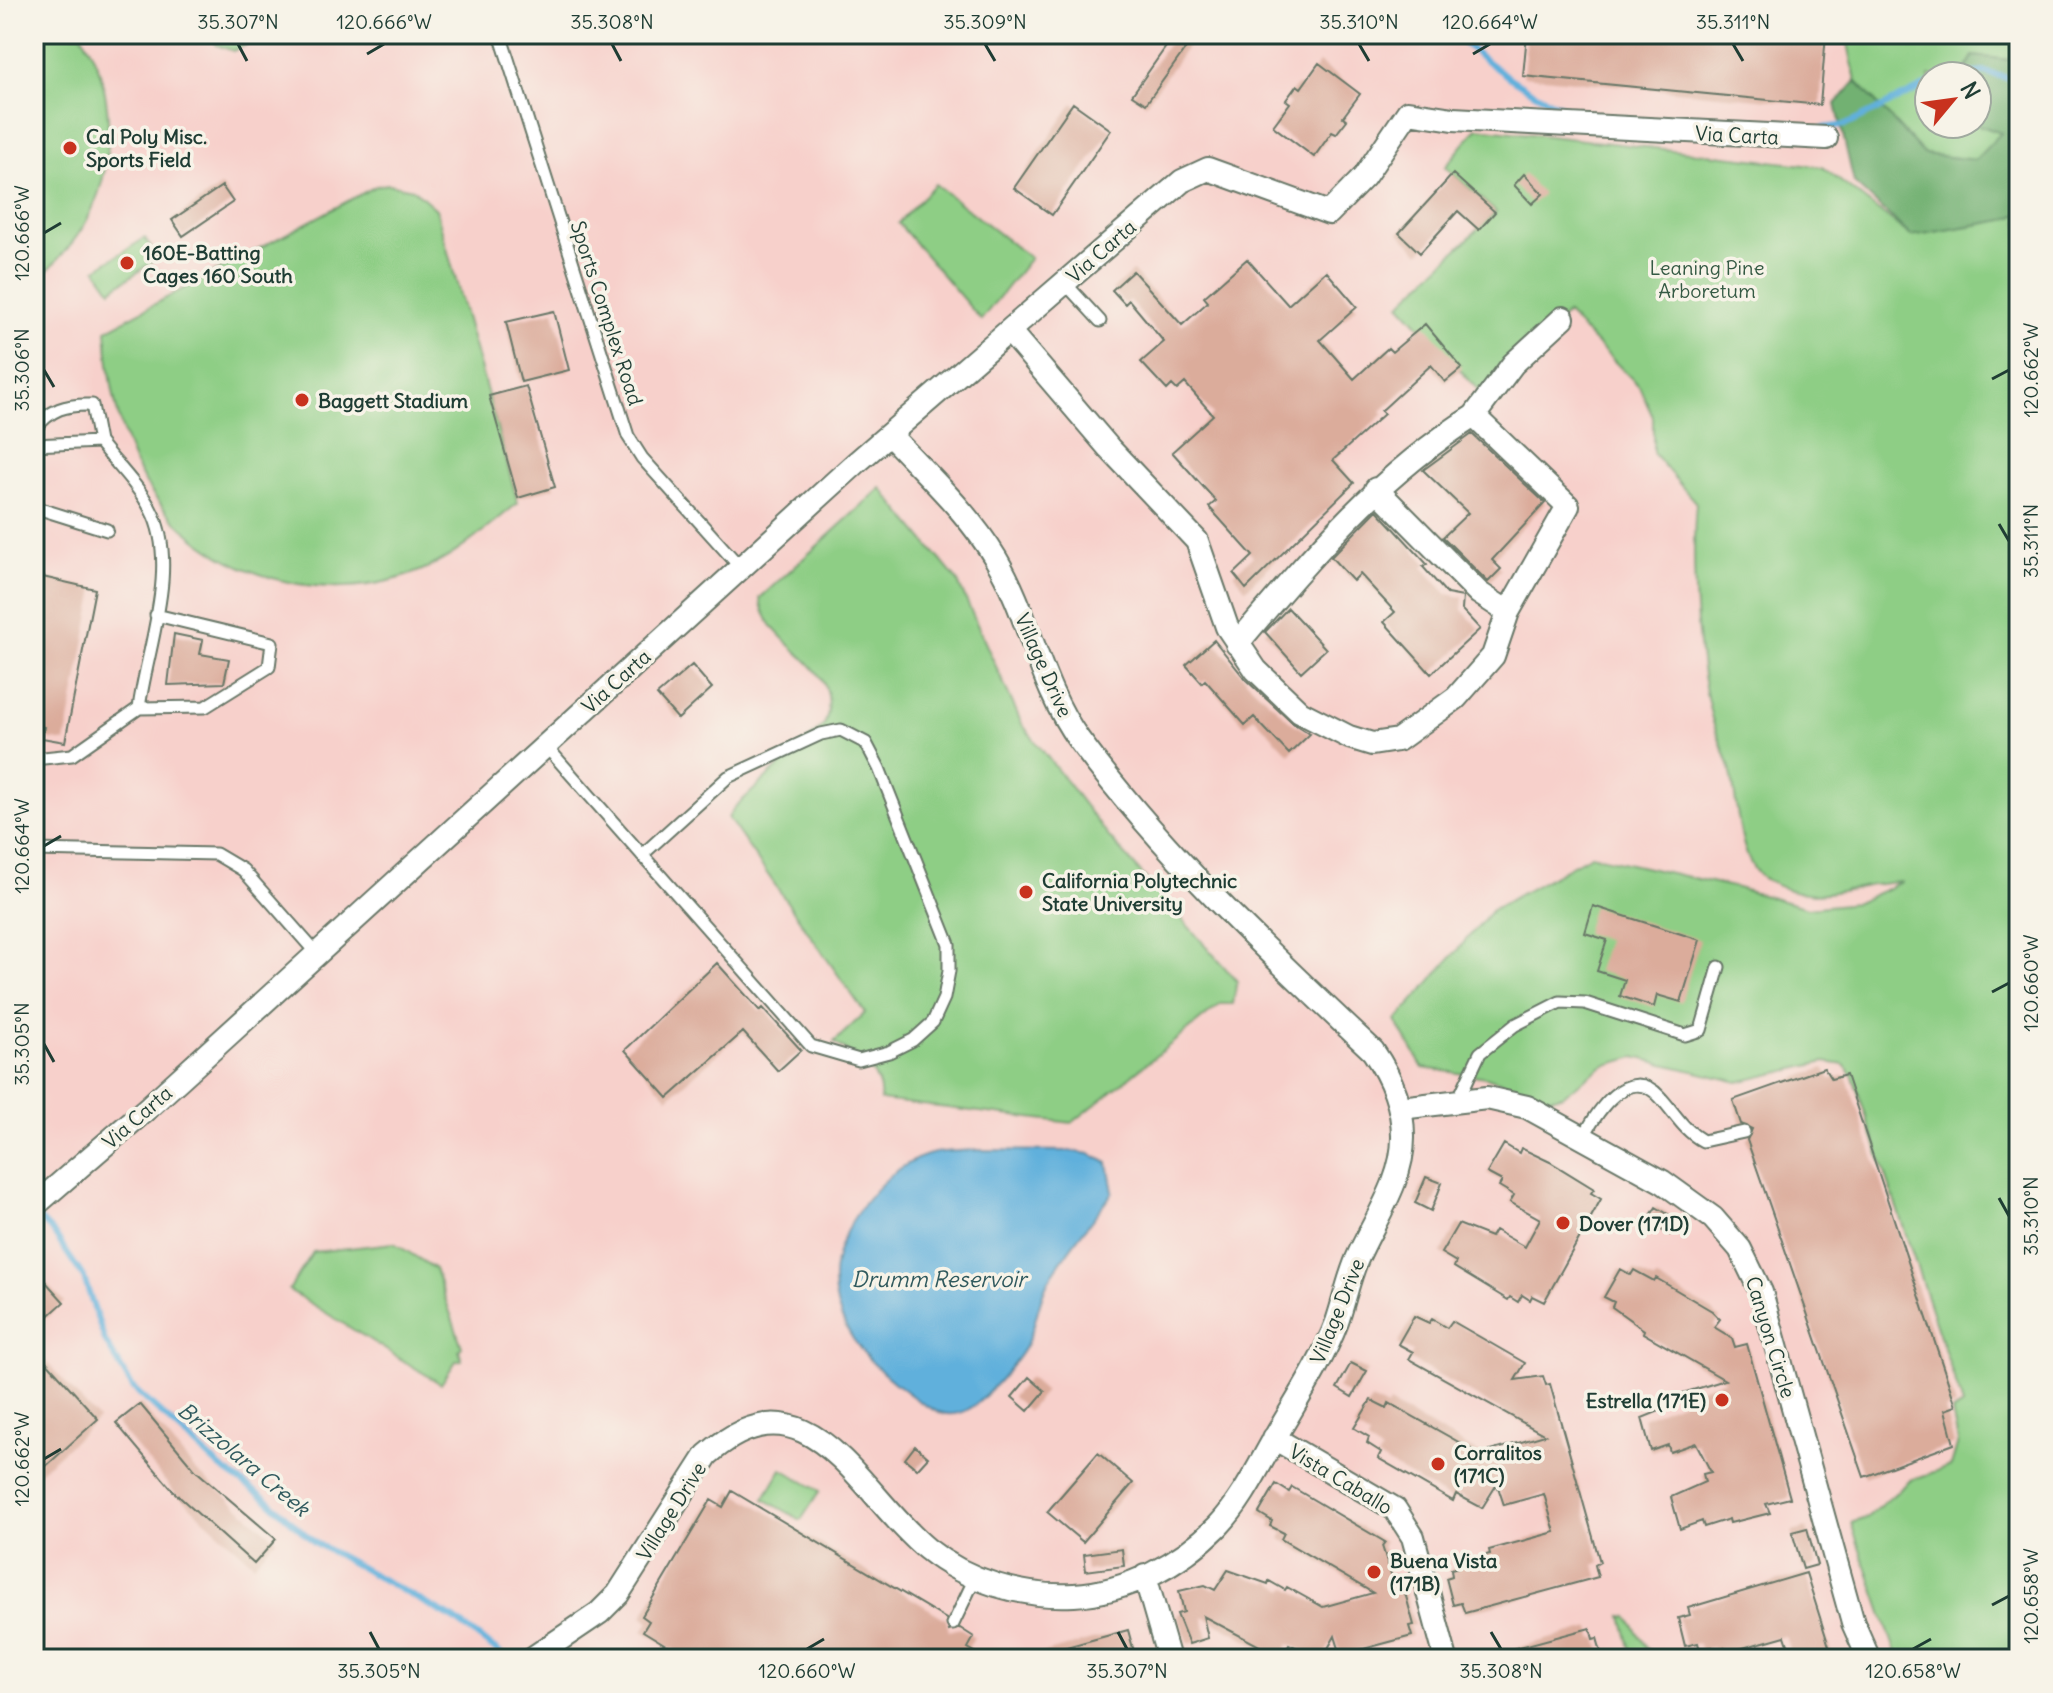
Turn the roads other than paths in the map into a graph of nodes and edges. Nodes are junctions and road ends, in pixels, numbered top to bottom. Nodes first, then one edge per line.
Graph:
1 (500, 34) edge
2 (1826, 138) dead end
3 (1065, 283) junction
4 (1563, 318) dead end
5 (1100, 321) dead end
6 (1010, 332) junction
7 (1474, 416) junction
8 (34, 430) edge
9 (890, 435) junction
10 (99, 442) junction
11 (34, 445) edge
12 (1376, 489) junction
13 (34, 507) edge
14 (107, 530) dead end
15 (741, 568) junction
16 (1508, 612) junction
17 (156, 615) junction
18 (1237, 644) junction
19 (139, 708) junction
20 (545, 745) junction
21 (34, 759) edge
22 (34, 850) edge
23 (642, 855) junction
24 (317, 954) junction
25 (1719, 967) dead end
26 (1458, 1101) junction
27 (1400, 1108) junction
28 (1744, 1132) dead end
29 (1583, 1138) junction
30 (37, 1203) edge
31 (1274, 1438) junction
32 (1145, 1576) junction
33 (975, 1578) junction
34 (953, 1624) dead end
35 (538, 1654) edge
36 (1169, 1659) edge
37 (1446, 1659) edge
38 (1869, 1659) edge

1 - 15 lane, Sports Complex Road
2 - 3 street, Via Carta
3 - 5 lane
3 - 6 street, Via Carta
4 - 7 street
6 - 9 street, Via Carta
6 - 18 street
7 - 12 street
7 - 16 street
8 - 10 lane
9 - 15 street, Via Carta
9 - 27 street, Village Drive
10 - 11 lane
10 - 17 lane
12 - 16 street
12 - 18 street
13 - 14 lane
15 - 20 street, Via Carta
16 - 18 street
17 - 19 lane
17 - 19 lane
19 - 21 lane
20 - 23 lane
20 - 24 street, Via Carta
22 - 24 lane
23 - 23 lane
24 - 30 street, Via Carta
25 - 26 lane
26 - 27 street, Canyon Circle
26 - 29 street, Canyon Circle
27 - 31 street, Village Drive
28 - 29 lane
29 - 38 street, Canyon Circle
31 - 32 street, Village Drive
31 - 37 street, Vista Caballo
32 - 33 street, Village Drive
32 - 36 street
33 - 34 lane
33 - 35 street, Village Drive

